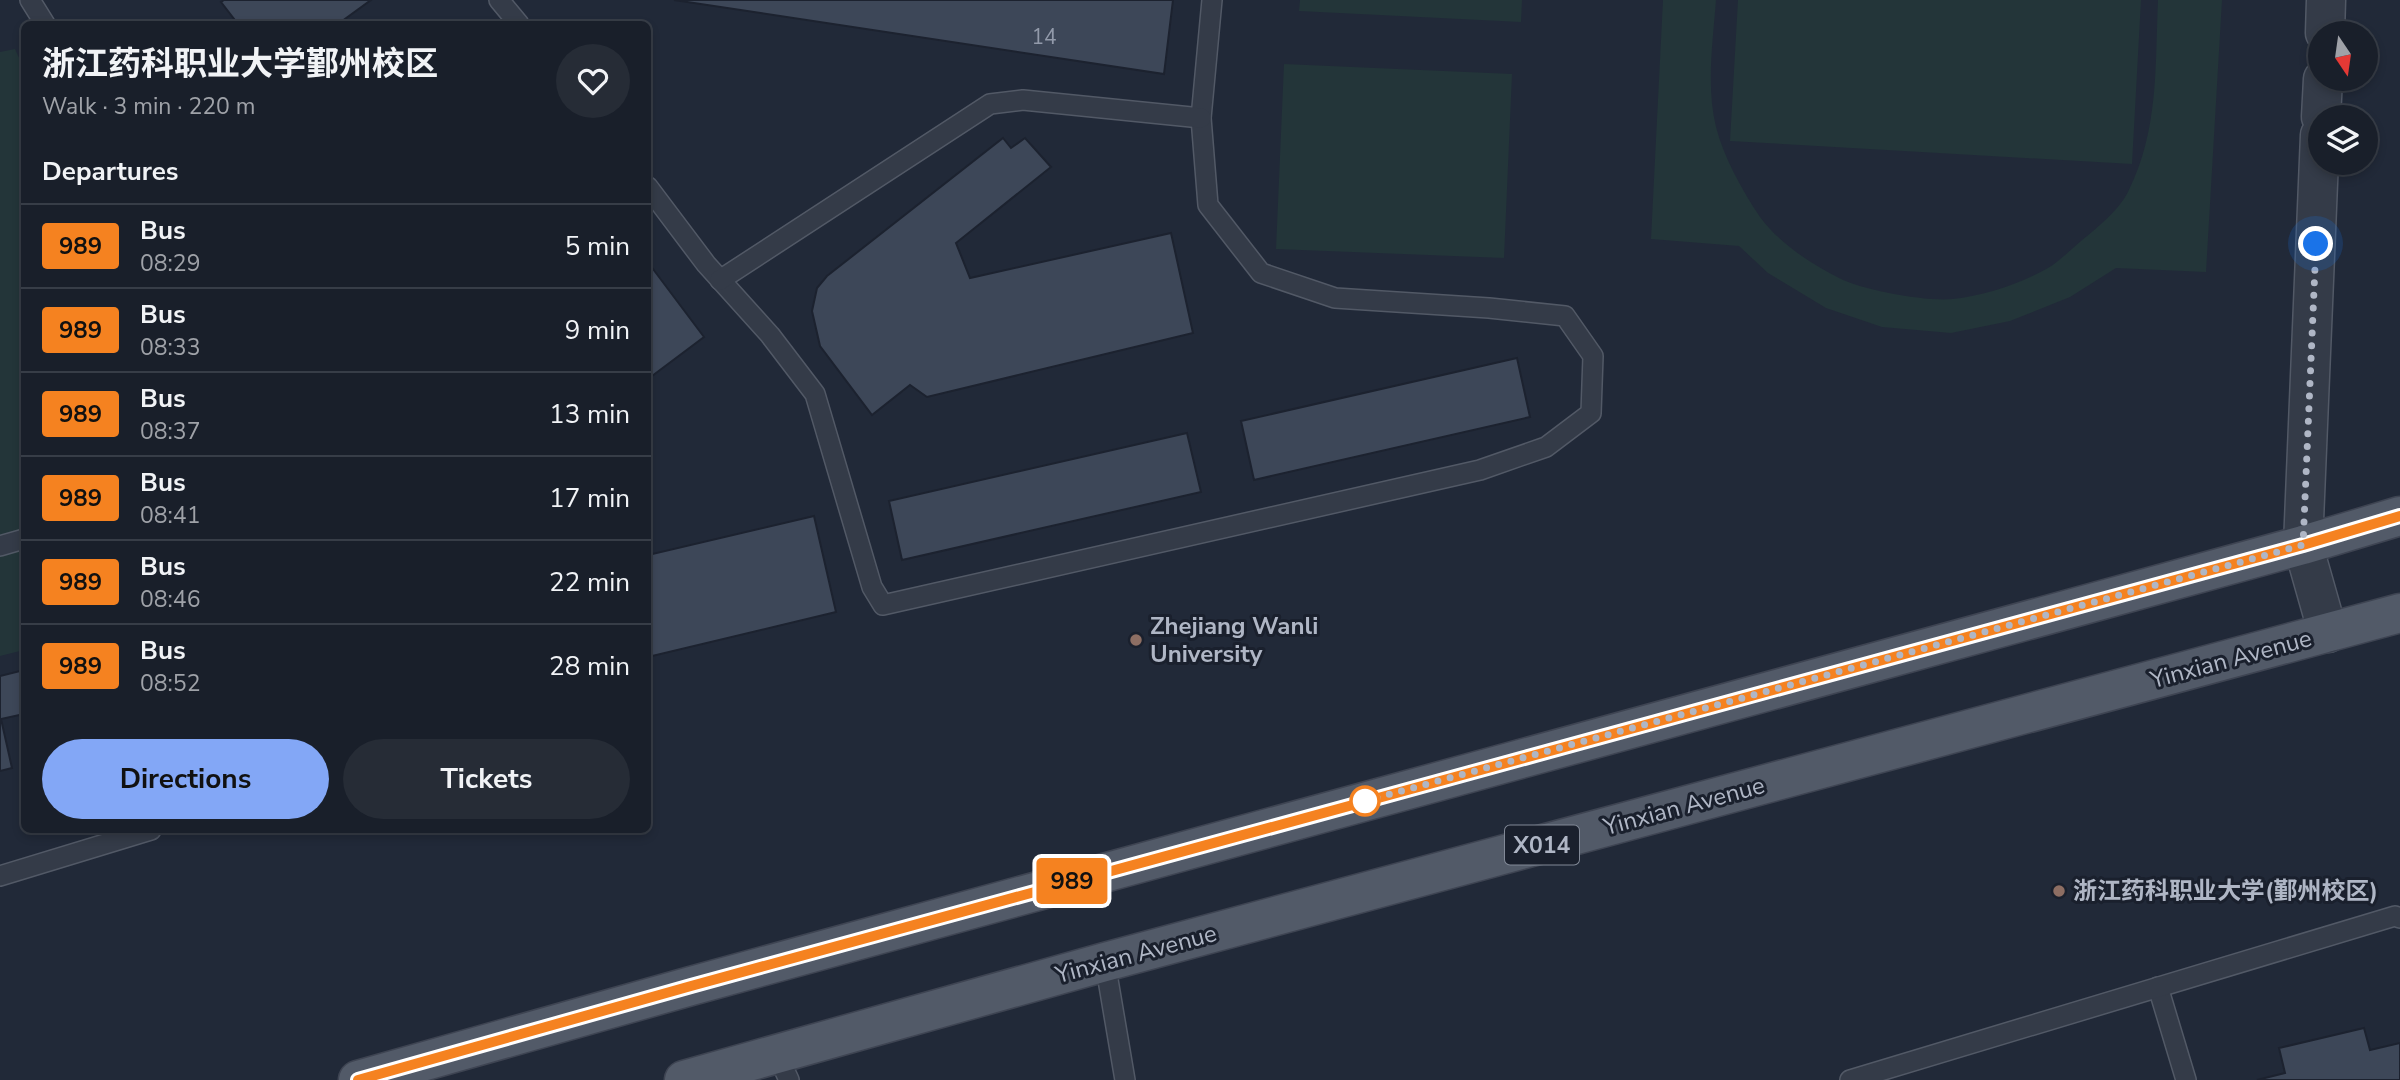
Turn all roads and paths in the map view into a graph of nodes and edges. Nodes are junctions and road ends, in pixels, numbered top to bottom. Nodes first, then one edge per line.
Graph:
1 (30, 0) edge
2 (499, 0) edge
3 (1212, 0) edge
4 (2326, 0) edge
5 (43, 21) edge
6 (516, 21) edge
7 (2325, 21) edge
8 (1201, 118) junction
9 (2318, 175) edge
10 (651, 191) edge
11 (720, 280) junction
12 (2400, 516) edge
13 (21, 540) edge
14 (2303, 545) junction
15 (0, 546) edge
16 (2400, 613) edge
17 (2328, 633) junction
18 (141, 833) edge
19 (0, 876) edge
20 (2400, 918) edge
21 (1105, 962) junction
22 (2158, 987) junction
23 (783, 1067) edge
24 (358, 1080) edge
25 (684, 1080) edge
26 (1125, 1080) edge
27 (1850, 1080) edge
28 (2186, 1080) edge

1 - 5 lane
2 - 6 lane
3 - 8 lane
4 - 7 street
8 - 11 lane
8 - 11 lane
9 - 14 street
10 - 11 lane
12 - 14 main road
13 - 15 lane
14 - 17 street
14 - 24 main road
16 - 17 main road, Yinxian Avenue / X014
17 - 21 main road, Yinxian Avenue / X014
18 - 19 lane
20 - 22 lane
21 - 23 main road, Yinxian Avenue / X014
21 - 26 lane
22 - 27 lane
22 - 28 lane
23 - 25 main road, Yinxian Avenue / X014

